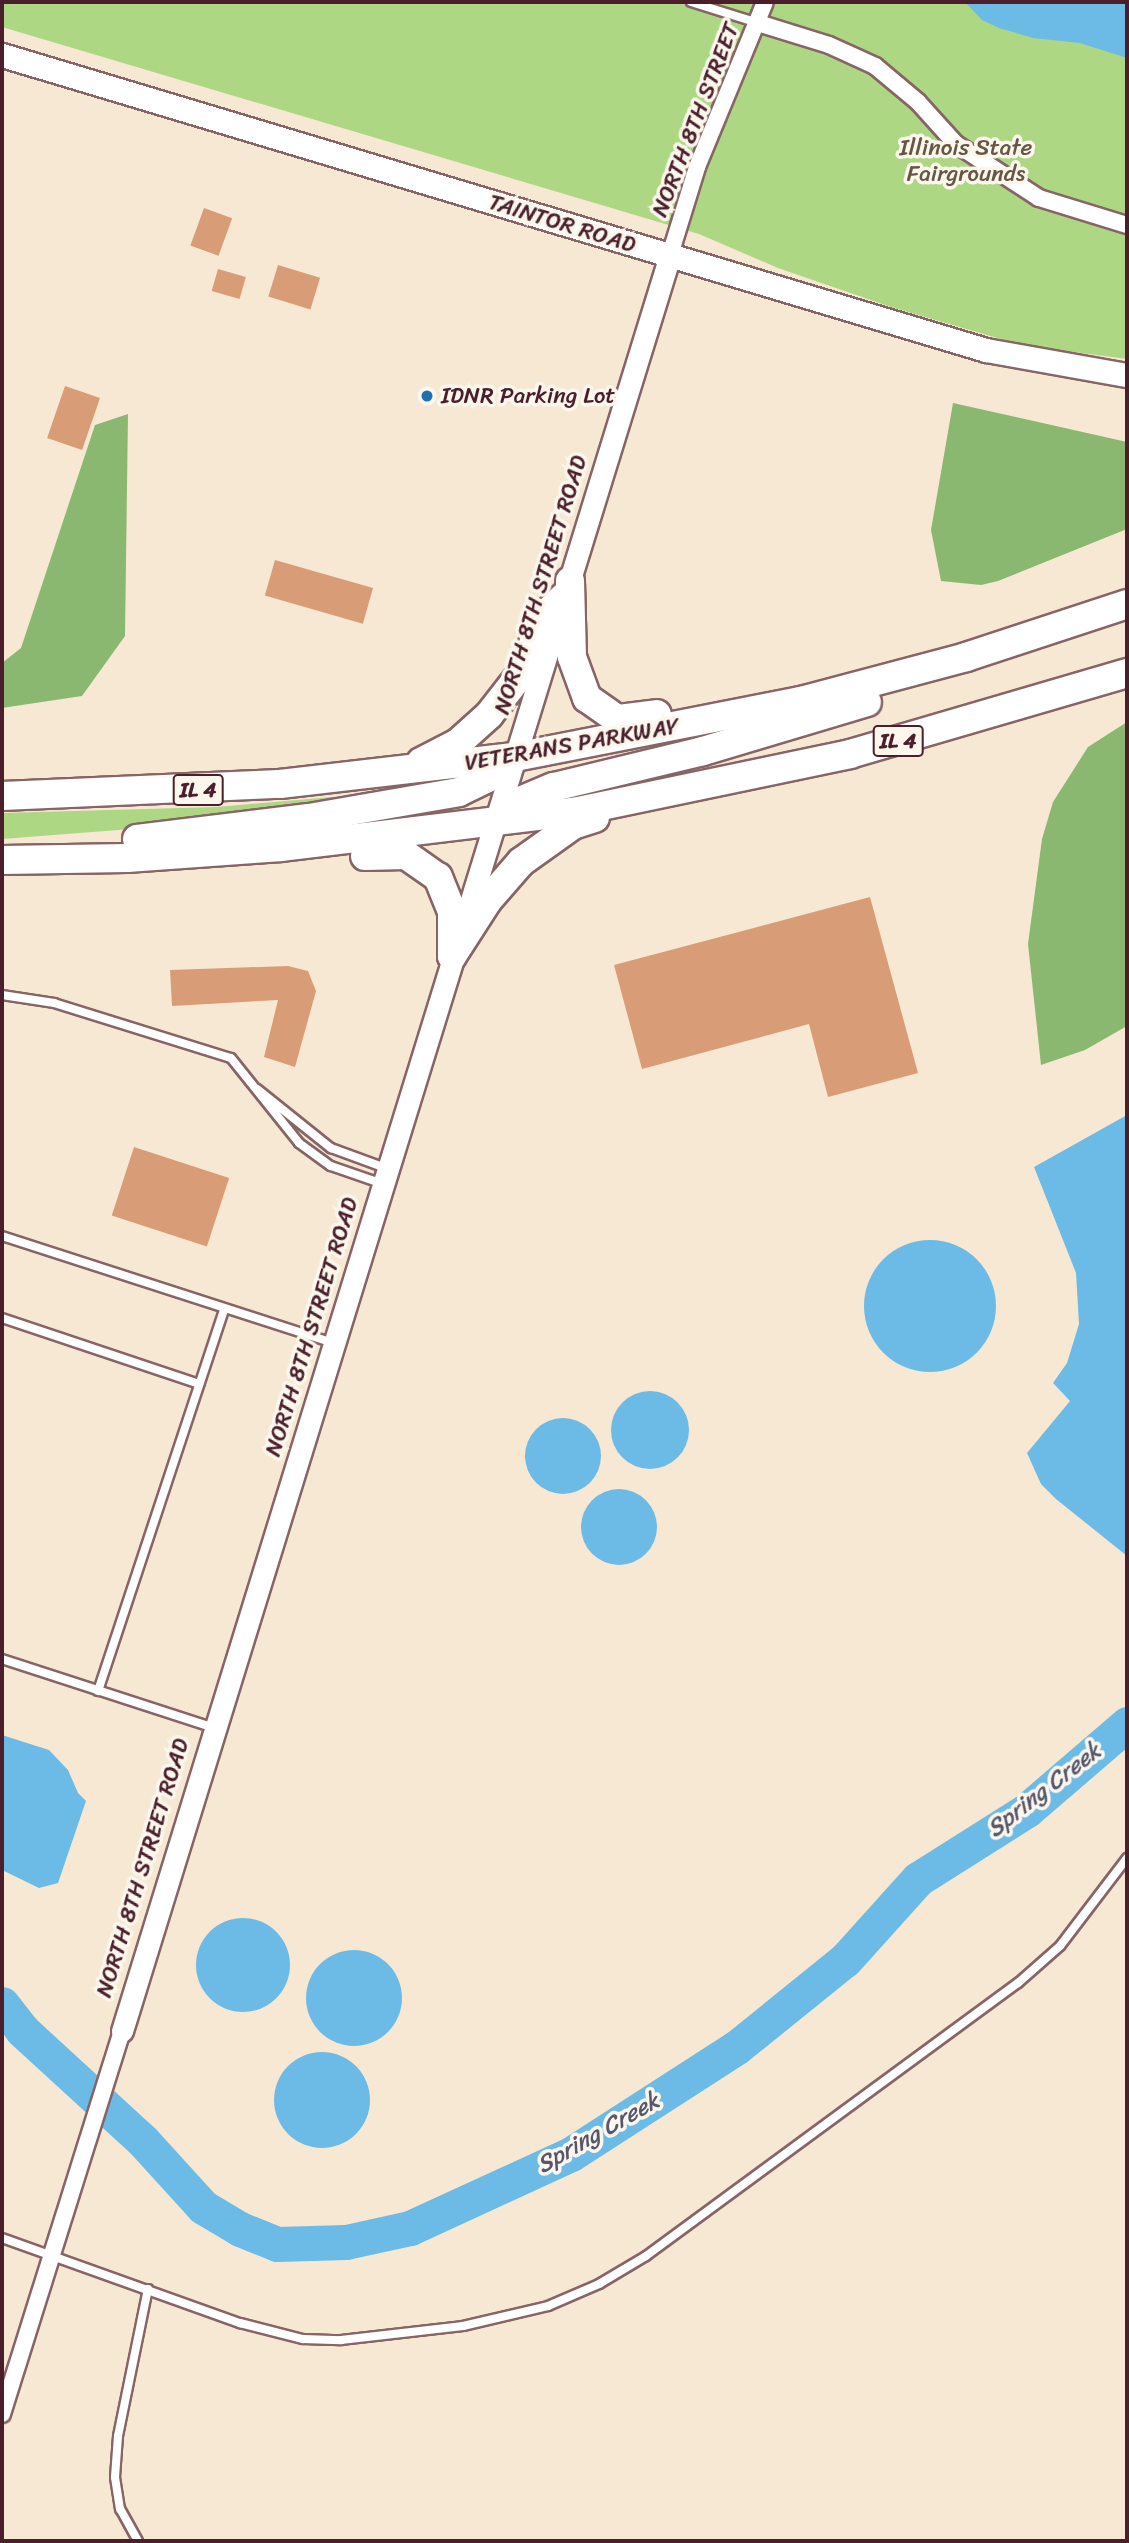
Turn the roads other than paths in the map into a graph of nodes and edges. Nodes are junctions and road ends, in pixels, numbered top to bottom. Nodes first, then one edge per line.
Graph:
1 (691, 2) edge
2 (765, 2) edge
3 (758, 23) junction
4 (2, 55) edge
5 (1127, 225) edge
6 (670, 255) junction
7 (1127, 375) edge
8 (568, 588) junction
9 (1127, 604) edge
10 (966, 657) junction
11 (1127, 673) edge
12 (900, 676) junction
13 (515, 757) junction
14 (393, 774) junction
15 (664, 794) junction
16 (2, 796) edge
17 (493, 824) junction
18 (127, 858) junction
19 (88, 859) junction
20 (2, 860) edge
21 (452, 956) junction
22 (2, 995) edge
23 (252, 1086) junction
24 (385, 1176) junction
25 (2, 1236) edge
26 (224, 1310) junction
27 (2, 1318) edge
28 (334, 1343) junction
29 (199, 1384) junction
30 (2, 1659) edge
31 (98, 1691) junction
32 (214, 1728) junction
33 (1127, 1858) edge
34 (122, 2031) joint
35 (2, 2238) edge
36 (51, 2255) junction
37 (148, 2289) junction
38 (2, 2414) edge
39 (138, 2541) edge

1 - 3 lane
2 - 3 street, NORTH 8TH STREET
3 - 5 street
3 - 6 street, NORTH 8TH STREET
4 - 6 main road, TAINTOR ROAD
6 - 7 main road, TAINTOR ROAD
6 - 8 street, NORTH 8TH STREET ROAD
8 - 12 highway
8 - 13 street, NORTH 8TH STREET ROAD
8 - 14 highway
9 - 10 highway, VETERANS PARKWAY / IL 4
10 - 12 highway, VETERANS PARKWAY / IL 4
10 - 17 highway
11 - 15 highway, IL 4
12 - 13 highway, VETERANS PARKWAY / IL 4
13 - 14 highway, VETERANS PARKWAY / IL 4
13 - 17 street, NORTH 8TH STREET ROAD
13 - 19 highway
14 - 16 highway, VETERANS PARKWAY / IL 4
15 - 17 highway, IL 4
15 - 21 highway
17 - 18 highway, IL 4
17 - 21 street, NORTH 8TH STREET ROAD
18 - 19 highway, IL 4
18 - 21 highway
19 - 20 highway, IL 4
21 - 24 street, NORTH 8TH STREET ROAD
22 - 23 lane
23 - 24 lane
23 - 24 lane
24 - 28 street, NORTH 8TH STREET ROAD
25 - 26 lane
26 - 28 lane
26 - 29 lane
27 - 29 lane
28 - 32 street, NORTH 8TH STREET ROAD
29 - 31 lane
30 - 31 lane
31 - 32 lane
32 - 34 street, NORTH 8TH STREET ROAD
33 - 37 lane
34 - 36 street, NORTH 8TH STREET ROAD
35 - 36 lane
36 - 37 lane
36 - 38 street, NORTH 8TH STREET ROAD
37 - 39 lane

